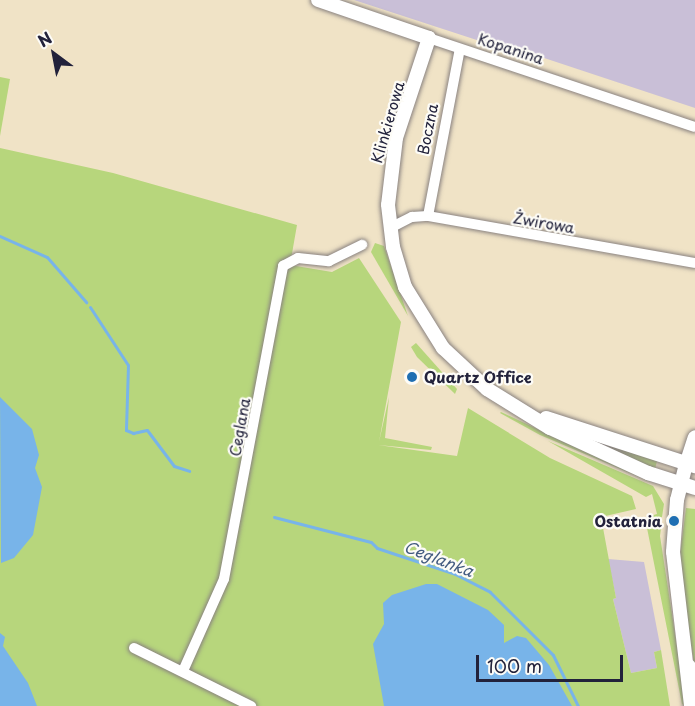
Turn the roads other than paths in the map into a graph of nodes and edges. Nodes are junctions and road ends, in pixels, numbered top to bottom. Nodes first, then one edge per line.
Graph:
1 (318, 0) edge
2 (429, 38) junction
3 (460, 48) junction
4 (695, 126) edge
5 (428, 216) junction
6 (390, 228) junction
7 (362, 245) dead end
8 (695, 263) edge
9 (526, 412) junction
10 (695, 437) edge
11 (690, 465) edge
12 (680, 484) junction
13 (695, 488) edge
14 (134, 648) dead end
15 (688, 666) junction
16 (183, 671) junction
17 (695, 694) edge
18 (251, 706) edge
19 (690, 706) edge

1 - 2 street, Kopanina
2 - 3 street, Kopanina
2 - 6 street, Klinkierowa
3 - 4 street, Kopanina
3 - 5 street, Boczna
5 - 6 street, Żwirowa
5 - 8 street, Żwirowa
6 - 9 street, Klinkierowa
7 - 16 street, Ceglana
9 - 11 street, Klinkierowa
9 - 12 street, Klinkierowa
10 - 11 main road
11 - 12 street
12 - 13 street
12 - 15 street
14 - 16 street
15 - 17 main road
15 - 19 street
16 - 18 street

